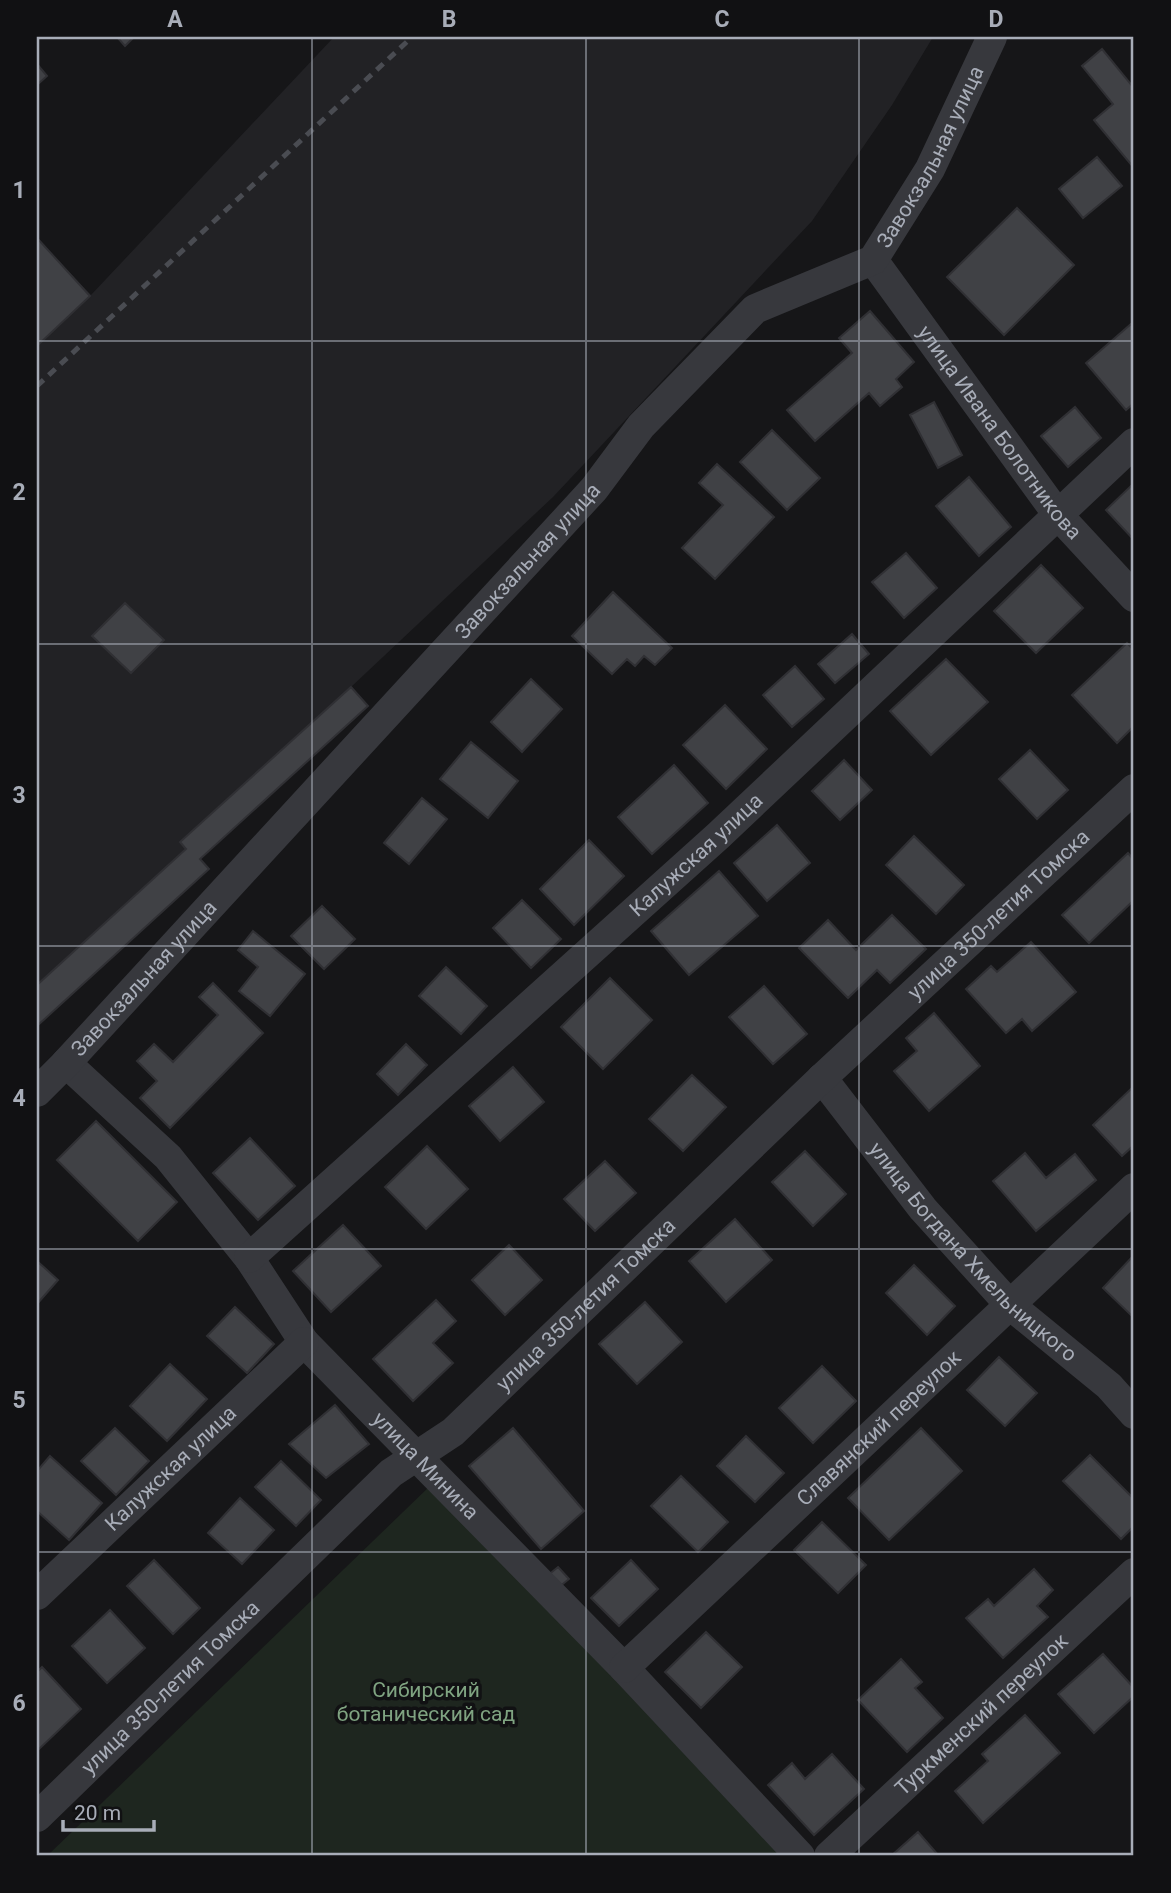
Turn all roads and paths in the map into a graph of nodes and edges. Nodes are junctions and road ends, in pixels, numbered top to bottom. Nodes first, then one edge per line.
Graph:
1 (992, 37) edge
2 (873, 260) junction
3 (1134, 443) edge
4 (1058, 514) junction
5 (1134, 597) edge
6 (1134, 789) edge
7 (66, 1063) junction
8 (822, 1078) junction
9 (37, 1092) edge
10 (1134, 1188) edge
11 (249, 1258) junction
12 (1010, 1305) junction
13 (304, 1342) junction
14 (1134, 1413) edge
15 (417, 1455) junction
16 (1134, 1573) edge
17 (37, 1595) edge
18 (624, 1668) junction
19 (37, 1816) edge
20 (800, 1856) edge
21 (829, 1856) edge

1 - 2 street, Завокзальная улица
2 - 4 street, улица Ивана Болотникова
2 - 7 street, Завокзальная улица
3 - 4 street, Калужская улица
4 - 5 street, улица Ивана Болотникова
4 - 11 street, Калужская улица
6 - 8 street, улица 350-летия Томска
7 - 9 street, Завокзальная улица
7 - 11 street, улица Минина
8 - 12 street, улица Богдана Хмельницкого
8 - 15 street, улица 350-летия Томска
10 - 12 street, Славянский переулок
11 - 13 street, улица Минина
12 - 14 street, улица Богдана Хмельницкого
12 - 18 street, Славянский переулок
13 - 15 street, улица Минина
13 - 17 street, Калужская улица
15 - 18 street, улица Минина
15 - 19 street, улица 350-летия Томска
16 - 21 street, Туркменский переулок
18 - 20 street, улица Минина

